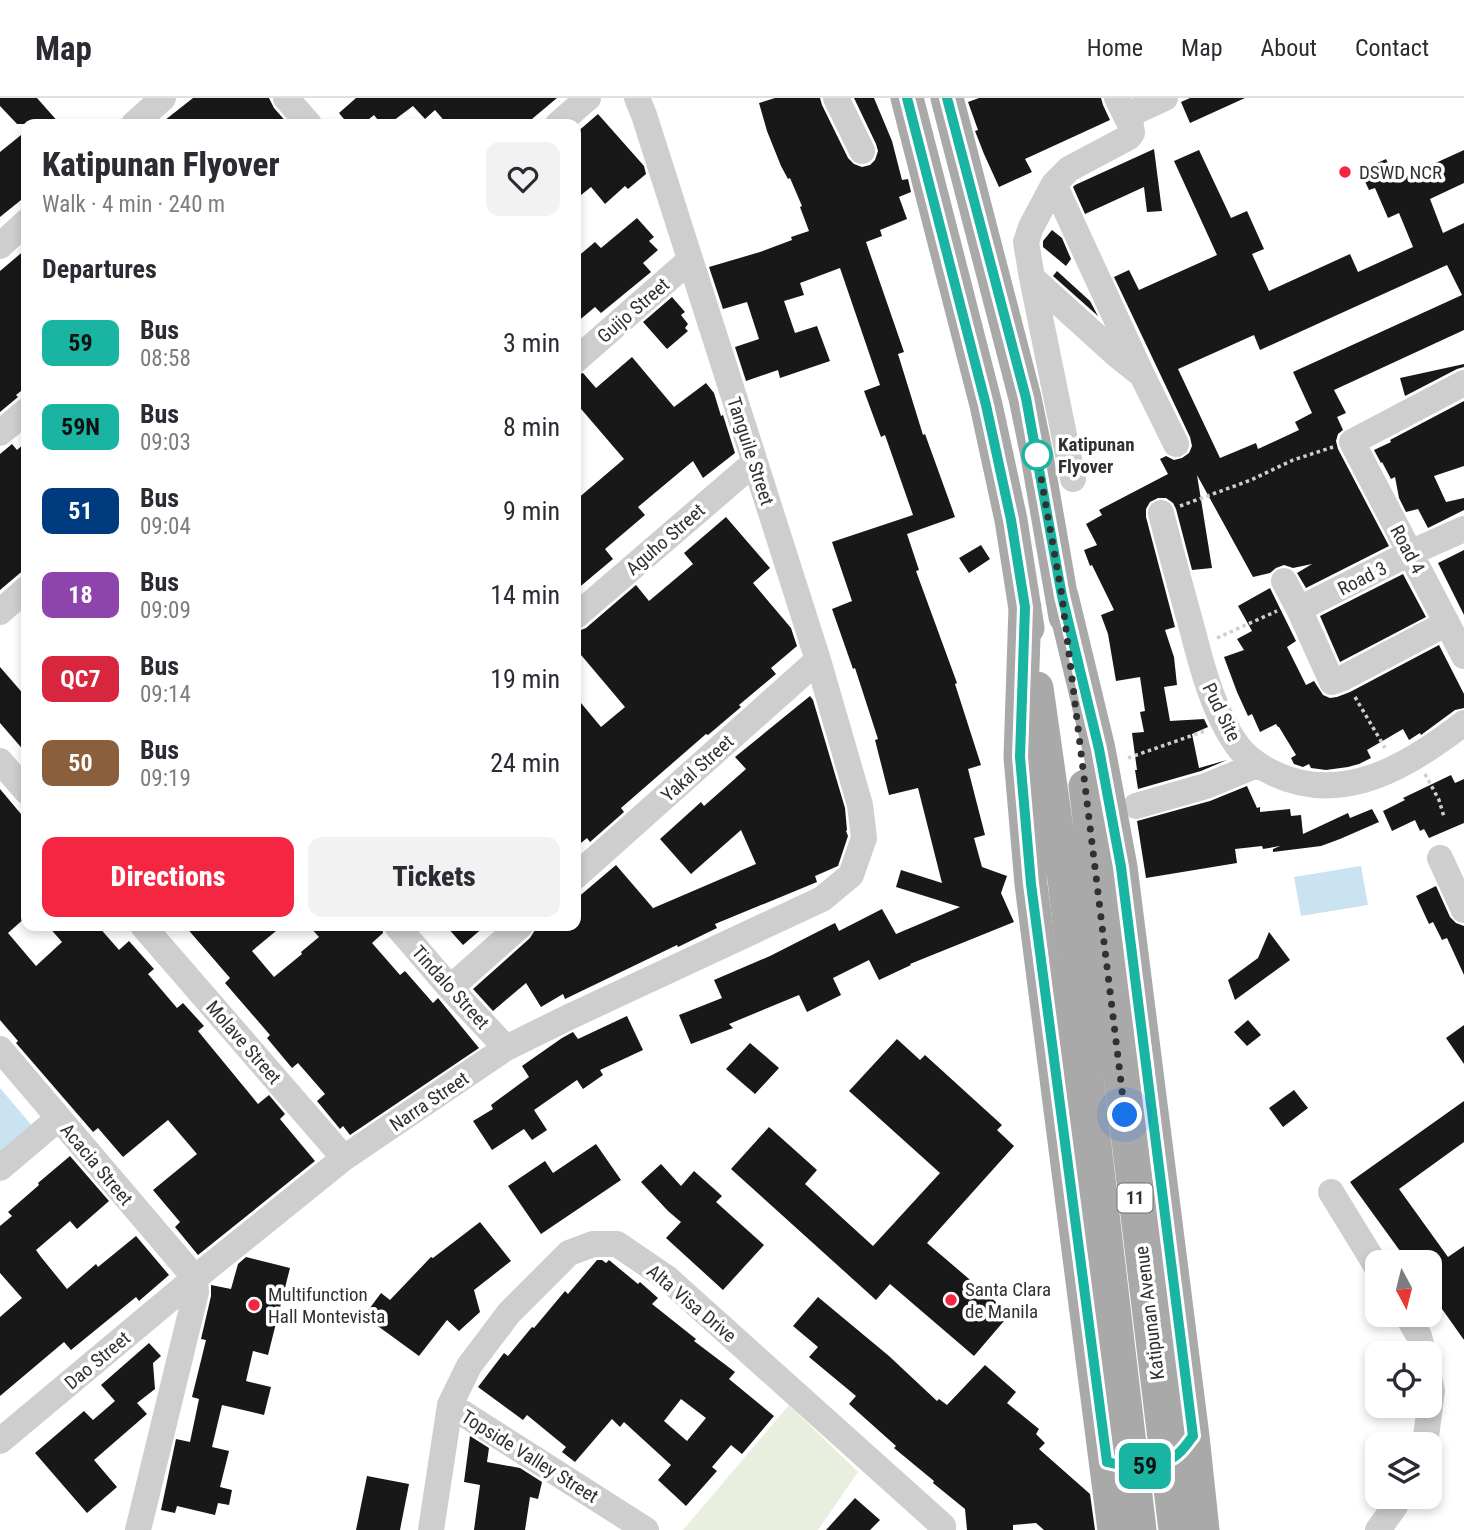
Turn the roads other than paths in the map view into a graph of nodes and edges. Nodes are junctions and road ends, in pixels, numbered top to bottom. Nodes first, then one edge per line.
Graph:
1 (163, 98) edge
2 (286, 98) edge
3 (588, 98) edge
4 (637, 98) edge
5 (836, 98) edge
6 (907, 98) edge
7 (947, 98) edge
8 (1165, 98) edge
9 (1121, 107) edge
10 (140, 119) edge
11 (305, 119) edge
12 (564, 119) edge
13 (862, 151) dead end
14 (1054, 184) junction
15 (21, 227) edge
16 (0, 246) edge
17 (690, 260) junction
18 (1032, 278) junction
19 (581, 356) edge
20 (1142, 375) junction
21 (1464, 383) edge
22 (21, 415) edge
23 (0, 433) edge
24 (1176, 444) dead end
25 (755, 462) junction
26 (1073, 479) dead end
27 (1161, 513) road end
28 (1464, 528) edge
29 (1410, 554) junction
30 (1284, 581) dead end
31 (21, 593) edge
32 (1062, 596) junction
33 (1025, 607) junction
34 (1299, 610) junction
35 (0, 612) edge
36 (581, 613) edge
37 (1447, 623) junction
38 (1464, 656) edge
39 (818, 660) junction
40 (1464, 723) edge
41 (0, 761) edge
42 (1257, 765) junction
43 (21, 785) edge
44 (860, 805) joint
45 (1136, 806) dead end
46 (1440, 859) dead end
47 (581, 872) edge
48 (1464, 910) edge
49 (147, 931) edge
50 (401, 931) edge
51 (514, 931) edge
52 (450, 988) junction
53 (506, 1048) junction
54 (0, 1049) edge
55 (59, 1118) junction
56 (344, 1158) junction
57 (0, 1168) edge
58 (1331, 1192) dead end
59 (1366, 1250) edge
60 (194, 1278) junction
61 (450, 1405) junction
62 (1193, 1436) junction
63 (0, 1441) edge
64 (1107, 1462) junction
65 (1199, 1495) junction
66 (1393, 1509) edge
67 (1122, 1526) edge
68 (138, 1530) edge
69 (431, 1530) edge
70 (646, 1530) edge
71 (943, 1530) edge
72 (1175, 1530) edge
73 (1203, 1530) edge
74 (1378, 1530) edge

1 - 10 street
2 - 11 street
3 - 12 street
4 - 17 street, Tanguile Street
5 - 13 street
6 - 33 main road, Katipunan Avenue / 11
7 - 32 main road, Katipunan Avenue / 11
8 - 9 street
9 - 14 street
14 - 18 street
14 - 20 street
15 - 16 street
17 - 19 street, Guijo Street
17 - 25 street, Tanguile Street
18 - 20 street
18 - 26 street
20 - 24 street
21 - 29 street, Road 4
22 - 23 street
25 - 36 street, Aguho Street
25 - 39 street, Tanguile Street
27 - 42 street, Pud Site
28 - 29 street, Road 3
29 - 34 street, Road 3
29 - 37 street, Road 4
30 - 34 street
31 - 35 street
32 - 62 main road, Katipunan Avenue / 11
32 - 72 main road, Katipunan Avenue / 11, bridge
33 - 64 main road, Katipunan Avenue / 11
33 - 67 main road, Katipunan Avenue / 11, bridge
34 - 37 street
37 - 38 street, Road 4
39 - 44 street, Tanguile Street
39 - 47 street, Yakal Street
40 - 42 street, Pud Site
41 - 43 street
42 - 45 street
44 - 53 street, Narra Street
46 - 48 street
49 - 56 street, Molave Street
50 - 52 street, Tindalo Street
51 - 52 street
52 - 53 street, Tindalo Street
53 - 56 street, Narra Street
54 - 55 street, Acacia Street
55 - 57 street
55 - 60 street, Acacia Street
56 - 60 street, Narra Street
58 - 59 street
60 - 63 street, Dao Street
60 - 68 street
61 - 69 street, Alta Visa Drive
61 - 70 street, Topside Valley Street
61 - 71 street, Alta Visa Drive
62 - 64 main road
62 - 65 main road, Katipunan Avenue / 11
64 - 67 main road, Katipunan Avenue / 11
65 - 67 main road
65 - 73 main road, Katipunan Avenue / 11
66 - 74 street

